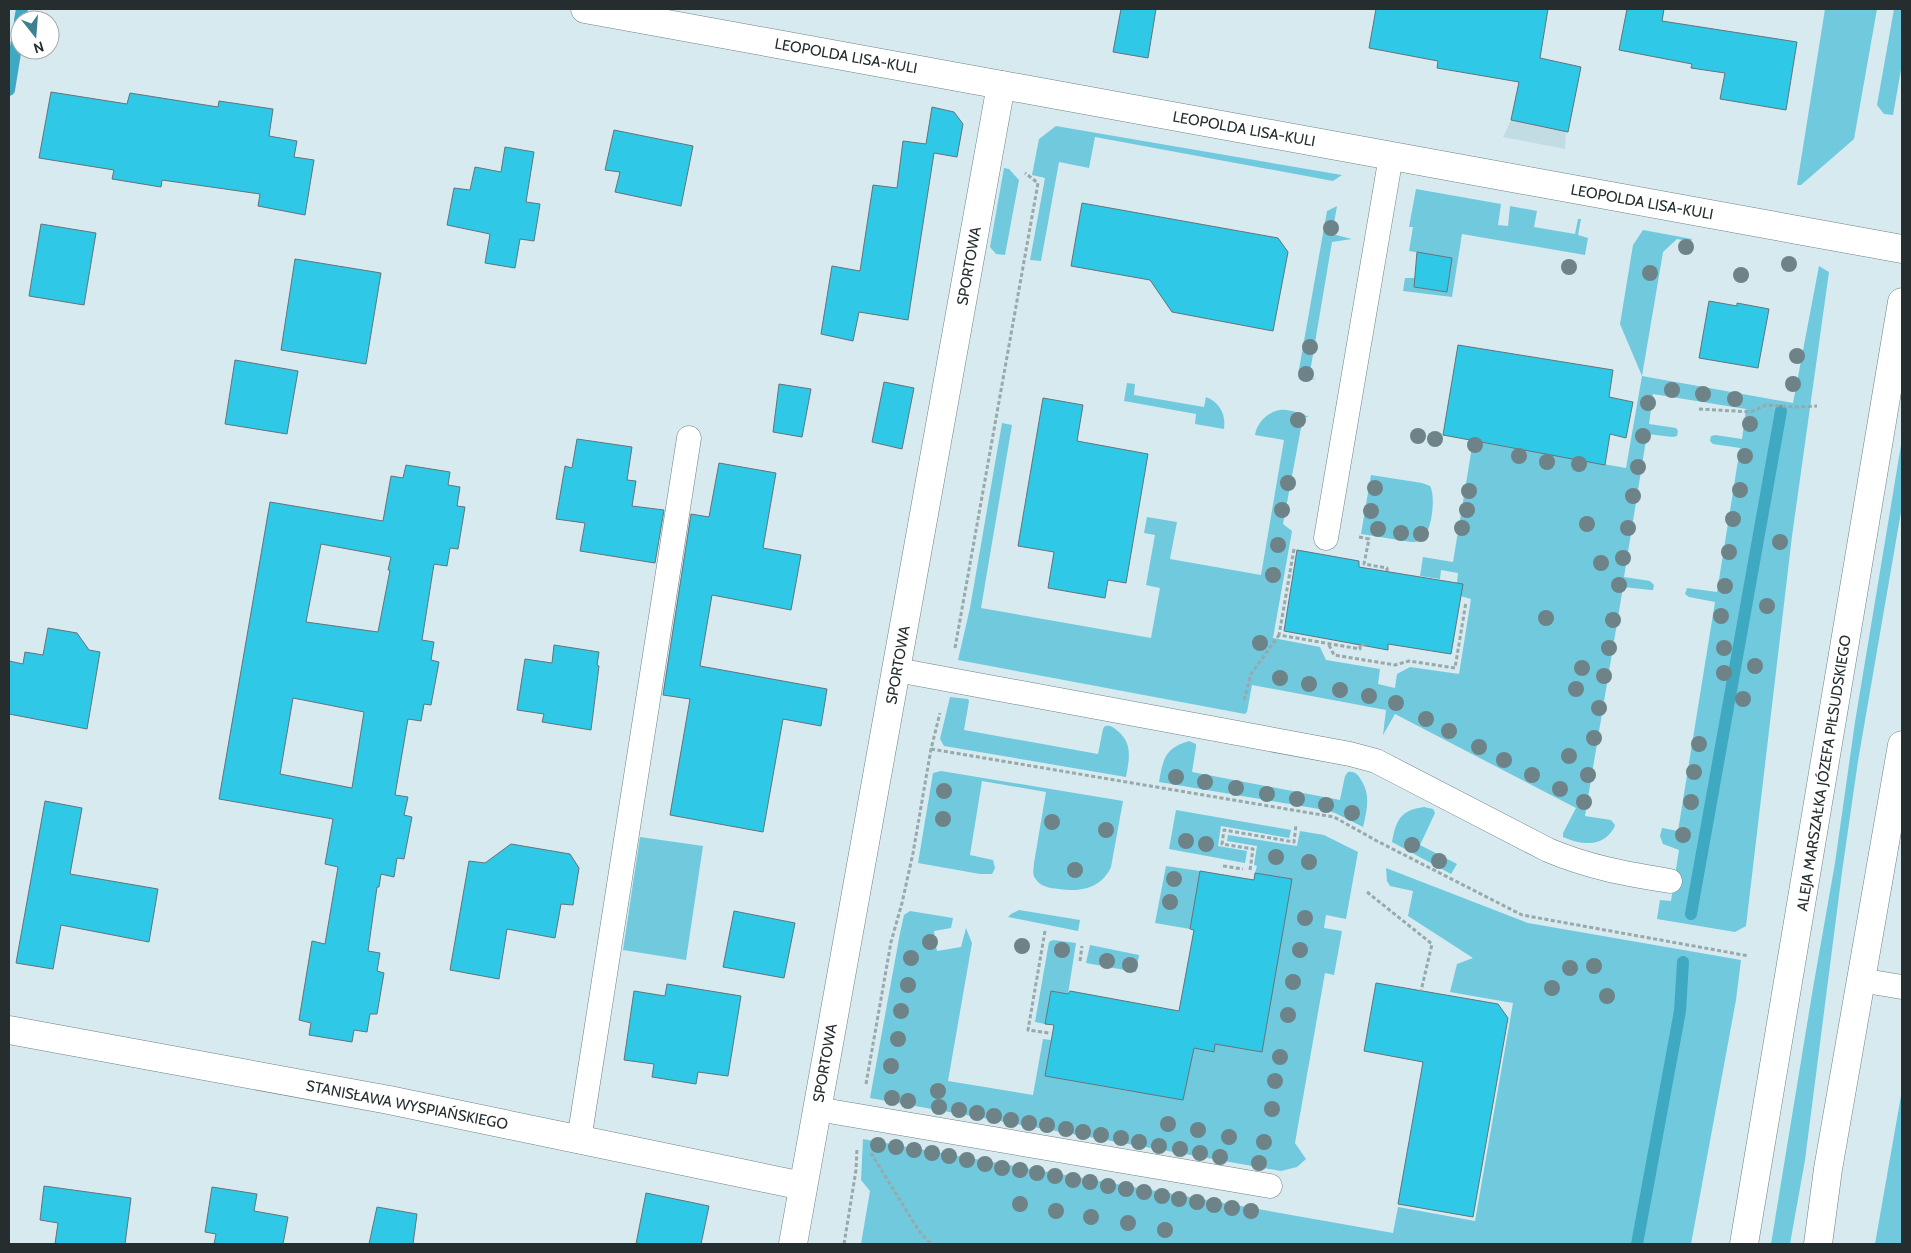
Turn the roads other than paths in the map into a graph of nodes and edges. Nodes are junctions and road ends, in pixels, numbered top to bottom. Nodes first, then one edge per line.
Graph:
1 (586, 9) edge
2 (1001, 85) junction
3 (1391, 156) junction
4 (1902, 249) edge
5 (1902, 302) edge
6 (689, 438) dead end
7 (1326, 538) road end
8 (898, 670) junction
9 (1902, 745) edge
10 (1670, 881) dead end
11 (1860, 980) junction
12 (1902, 987) edge
13 (9, 1030) edge
14 (817, 1109) junction
15 (579, 1140) junction
16 (803, 1186) junction
17 (1270, 1186) dead end
18 (793, 1244) edge
19 (1744, 1244) edge
20 (1818, 1244) edge

1 - 2 street, LEOPOLDA LISA-KULI
2 - 3 street, LEOPOLDA LISA-KULI
2 - 8 street, SPORTOWA
3 - 4 street, LEOPOLDA LISA-KULI
3 - 7 lane
5 - 19 street, ALEJA MARSZAŁKA JÓZEFA PIŁSUDSKIEGO
6 - 15 lane
8 - 10 lane
8 - 14 street, SPORTOWA
9 - 11 street
11 - 12 lane
11 - 20 street
13 - 15 street, STANISŁAWA WYSPIAŃSKIEGO
14 - 16 street, SPORTOWA
14 - 17 lane
15 - 16 street, STANISŁAWA WYSPIAŃSKIEGO
16 - 18 street, SPORTOWA

